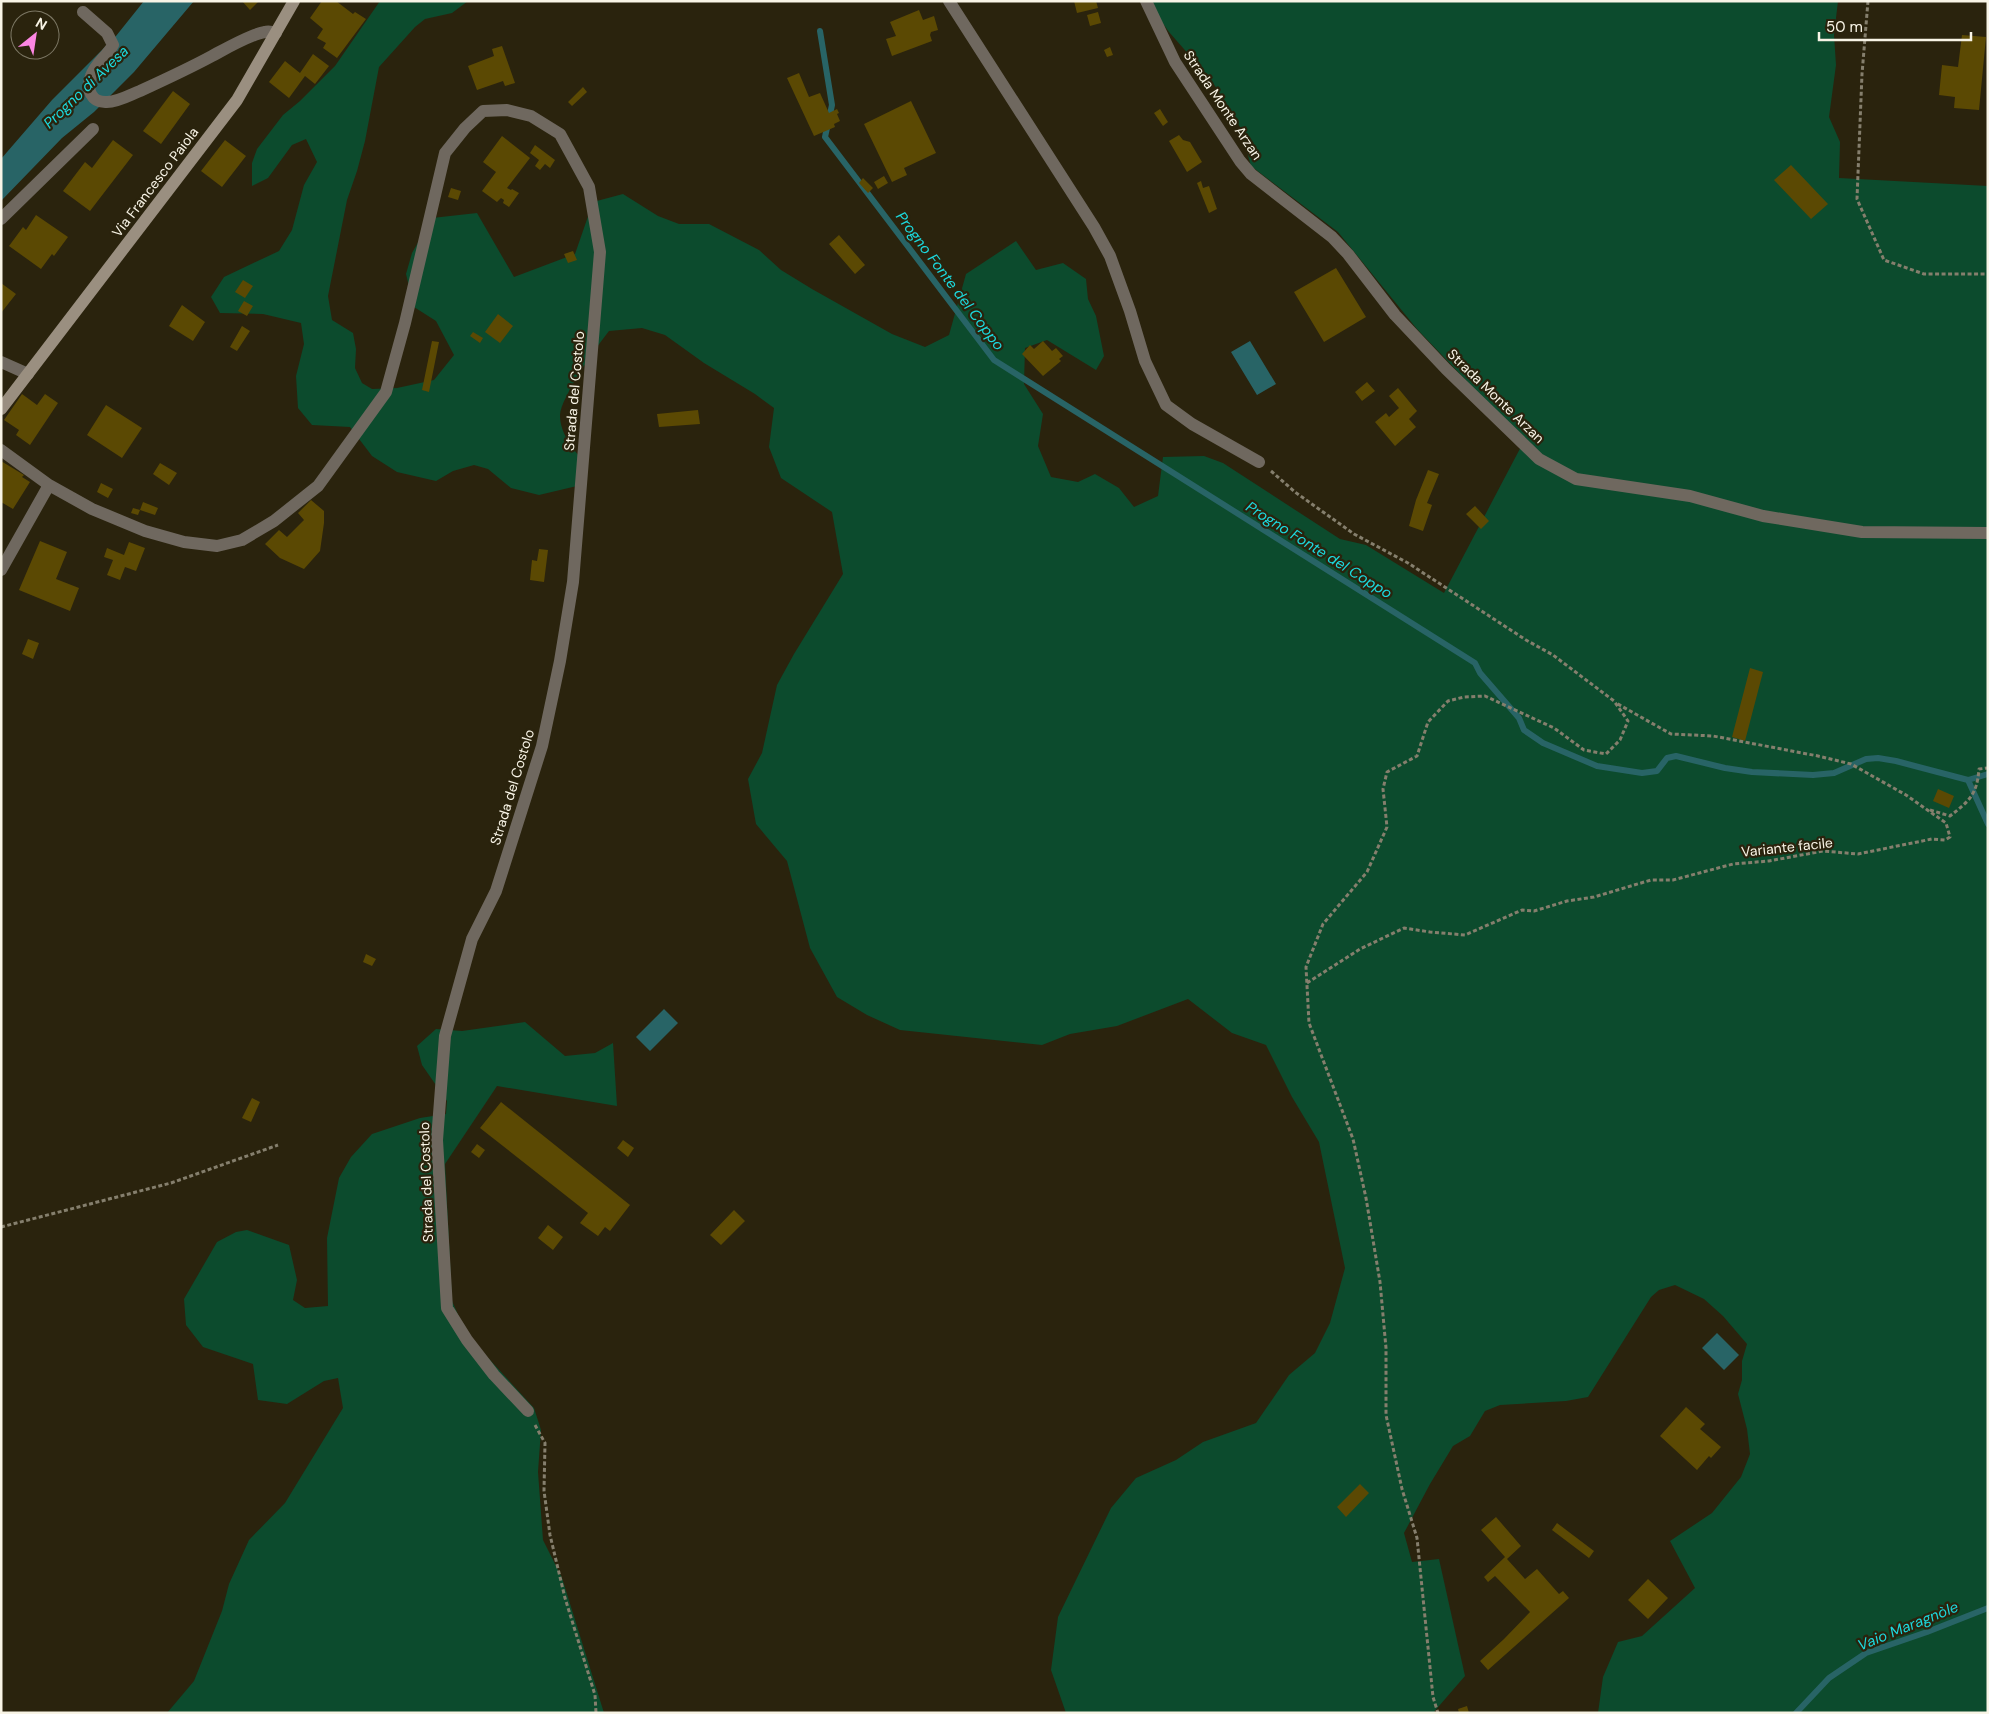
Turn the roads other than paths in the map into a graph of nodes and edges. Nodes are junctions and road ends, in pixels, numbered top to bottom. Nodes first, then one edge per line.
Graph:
1 (294, 1) edge
2 (949, 1) edge
3 (1146, 1) edge
4 (83, 12) dead end
5 (276, 33) junction
6 (93, 129) dead end
7 (1, 219) edge
8 (1, 362) edge
9 (28, 374) junction
10 (1, 408) edge
11 (1, 450) edge
12 (1259, 462) road end
13 (49, 485) junction
14 (1988, 533) edge
15 (1, 570) edge
16 (528, 1411) road end

1 - 5 street, Via Francesco Paiola
2 - 12 street
3 - 14 street, Strada Monte Arzan
4 - 5 street
5 - 9 street, Via Francesco Paiola
6 - 7 street
8 - 9 street
9 - 10 street, Via Francesco Paiola
11 - 13 street, Strada del Costolo
13 - 15 street
13 - 16 street, Strada del Costolo

